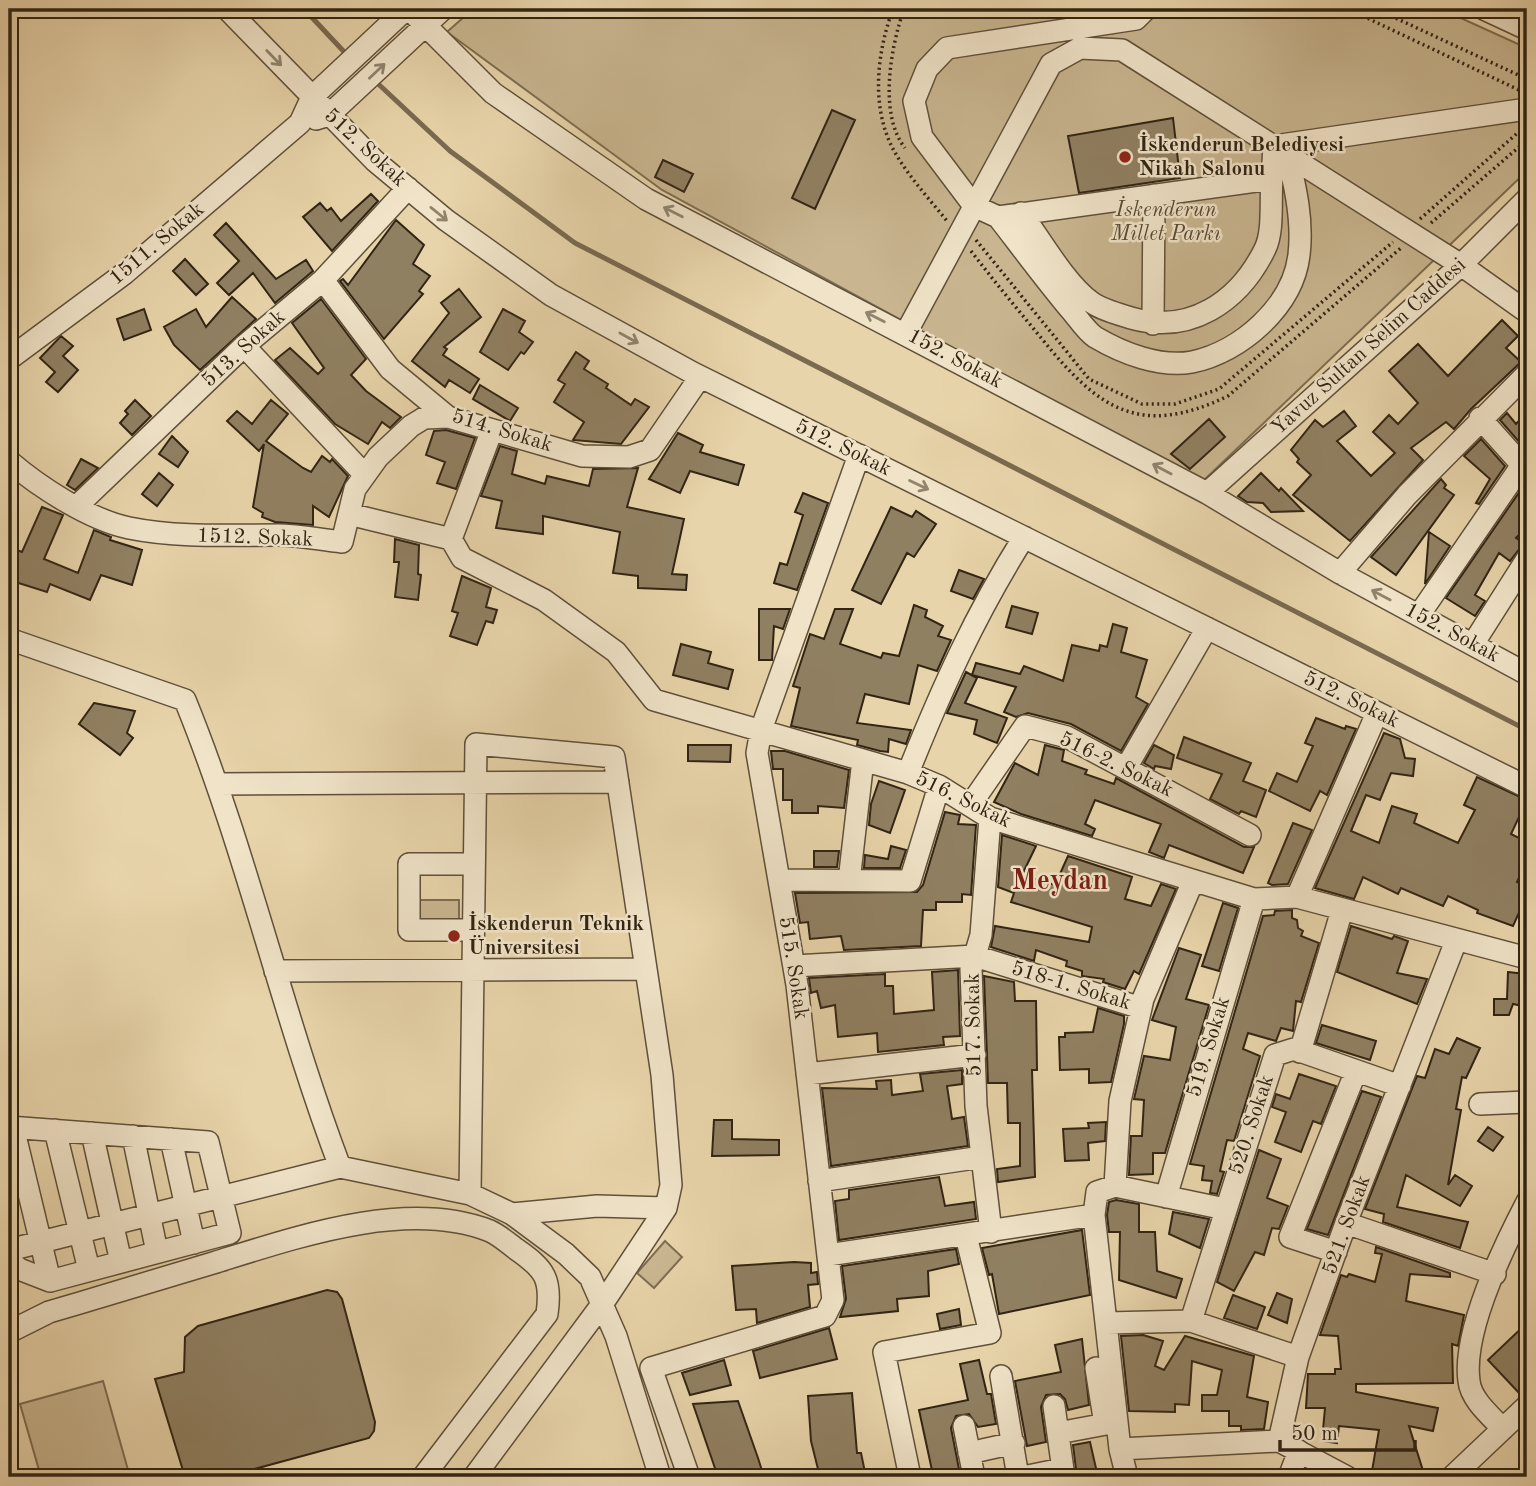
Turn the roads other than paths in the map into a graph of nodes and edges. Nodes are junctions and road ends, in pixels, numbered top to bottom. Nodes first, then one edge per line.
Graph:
1 (226, 9) edge
2 (443, 9) edge
3 (1146, 9) edge
4 (1484, 9) edge
5 (403, 12) edge
6 (1527, 29) edge
7 (418, 31) junction
8 (318, 91) junction
9 (335, 109) junction
10 (1527, 109) edge
11 (300, 123) junction
12 (1281, 151) junction
13 (1272, 179) junction
14 (408, 188) junction
15 (1154, 195) junction
16 (1527, 199) edge
17 (974, 206) junction
18 (1021, 213) junction
19 (998, 217) junction
20 (1461, 265) junction
21 (323, 280) junction
22 (1527, 312) edge
23 (1153, 324) junction
24 (905, 333) junction
25 (244, 346) junction
26 (9, 359) edge
27 (1527, 374) edge
28 (700, 377) junction
29 (448, 417) junction
30 (1480, 418) junction
31 (492, 430) junction
32 (859, 455) junction
33 (9, 461) edge
34 (364, 474) junction
35 (1207, 493) junction
36 (77, 506) junction
37 (349, 514) junction
38 (1024, 537) junction
39 (451, 540) junction
40 (1527, 559) edge
41 (1340, 573) junction
42 (1419, 615) junction
43 (1207, 628) junction
44 (9, 639) edge
45 (1473, 644) junction
46 (1527, 674) edge
47 (1377, 713) junction
48 (761, 730) junction
49 (863, 761) junction
50 (1126, 768) junction
51 (908, 773) junction
52 (618, 782) junction
53 (475, 783) junction
54 (218, 784) junction
55 (939, 786) junction
56 (1527, 787) edge
57 (971, 804) junction
58 (990, 818) junction
59 (1250, 835) dead end
60 (474, 864) junction
61 (779, 880) junction
62 (849, 881) junction
63 (1193, 881) junction
64 (1297, 897) junction
65 (1254, 899) junction
66 (1342, 910) junction
67 (473, 930) junction
68 (1456, 941) junction
69 (975, 956) junction
70 (1527, 958) edge
71 (794, 966) junction
72 (646, 969) junction
73 (473, 970) junction
74 (275, 971) junction
75 (1141, 1008) junction
76 (1300, 1052) junction
77 (975, 1055) junction
78 (1356, 1071) junction
79 (807, 1074) junction
80 (1400, 1086) junction
81 (1527, 1102) edge
82 (1480, 1104) dead end
83 (11, 1127) edge
84 (55, 1130) junction
85 (92, 1133) junction
86 (133, 1136) junction
87 (171, 1139) junction
88 (982, 1157) junction
89 (340, 1167) junction
90 (819, 1181) junction
91 (1115, 1186) junction
92 (470, 1194) junction
93 (221, 1197) junction
94 (1166, 1197) junction
95 (1527, 1202) edge
96 (185, 1206) junction
97 (666, 1208) junction
98 (1225, 1209) junction
99 (513, 1214) junction
100 (149, 1215) junction
101 (1094, 1215) junction
102 (1346, 1223) junction
103 (113, 1224) junction
104 (991, 1232) junction
105 (80, 1233) junction
106 (966, 1236) junction
107 (41, 1242) junction
108 (194, 1243) junction
109 (9, 1250) edge
110 (157, 1252) junction
111 (1336, 1252) junction
112 (828, 1255) junction
113 (9, 1260) edge
114 (121, 1262) junction
115 (89, 1270) junction
116 (1495, 1274) junction
117 (50, 1280) junction
118 (603, 1303) junction
119 (1191, 1321) junction
120 (1107, 1322) junction
121 (9, 1332) edge
122 (1298, 1357) junction
123 (1096, 1368) dead end
124 (1001, 1376) dead end
125 (1054, 1406) dead end
126 (1527, 1406) edge
127 (1105, 1424) junction
128 (964, 1426) dead end
129 (1503, 1429) junction
130 (1058, 1433) junction
131 (1279, 1441) junction
132 (1014, 1443) junction
133 (1120, 1449) junction
134 (1298, 1451) junction
135 (970, 1452) junction
136 (1063, 1473) edge
137 (423, 1477) edge
138 (474, 1477) edge
139 (660, 1477) edge
140 (689, 1477) edge
141 (910, 1477) edge
142 (974, 1477) edge
143 (1018, 1477) edge
144 (1023, 1477) edge
145 (1113, 1477) edge
146 (1127, 1477) edge
147 (1289, 1477) edge
148 (1347, 1477) edge
149 (1452, 1477) edge

1 -> 8 street, 512. Sokak
2 - 7 street
3 - 17 street
4 - 6 street
5 - 7 street, 152. Sokak
5 - 8 street
9 -> 7 street
24 -> 7 street, 152. Sokak
8 - 9 street, 512. Sokak
8 - 11 street, 1511. Sokak
9 - 11 street, 1511. Sokak
9 - 14 street, 512. Sokak
10 - 12 street
11 - 26 street, 1511. Sokak
12 - 13 street
12 - 17 street
12 - 19 street
12 - 20 street
13 - 15 street
13 - 23 street
14 - 21 street, 513. Sokak
14 -> 28 street, 512. Sokak
15 - 18 street
15 - 23 street
16 - 20 street, Yavuz Sultan Selim Caddesi
17 - 19 street
17 - 24 street
18 - 19 street
18 - 23 street
20 - 22 street
20 - 35 street, Yavuz Sultan Selim Caddesi
21 - 25 street, 513. Sokak
21 - 29 street, 514. Sokak
35 -> 24 street, 152. Sokak
25 - 34 street
25 - 36 street, 513. Sokak
27 - 30 street
28 - 31 street, 514. Sokak
28 - 32 street, 512. Sokak
29 - 31 street, 514. Sokak
29 - 34 street, 1512. Sokak
30 - 41 street
30 - 42 street
31 - 39 street
32 -> 38 street, 512. Sokak
32 - 48 street, 515. Sokak
33 - 36 street, 1512. Sokak
34 - 37 street, 1512. Sokak
35 - 41 street, 152. Sokak
36 - 37 street, 1512. Sokak
37 - 39 street
38 - 43 street, 512. Sokak
38 - 51 street
39 - 48 street, 516. Sokak
40 - 45 street
42 -> 41 street, 152. Sokak
42 - 45 street, 152. Sokak
43 - 47 street, 512. Sokak
43 - 50 street
44 - 54 street
45 - 46 street, 152. Sokak
47 - 56 street, 512. Sokak
47 - 64 street
48 - 49 street, 516. Sokak
48 - 61 street, 515. Sokak
49 - 51 street, 516. Sokak
49 - 62 street
50 - 57 street, 516-2. Sokak
50 - 59 street, 516-2. Sokak
51 - 55 street, 516. Sokak
52 - 53 street
52 - 53 street
52 - 72 street
53 - 54 street
53 - 60 street
54 - 74 street
55 - 57 street, 516. Sokak
55 - 62 street
57 - 58 street, 516. Sokak
58 - 63 street, 516. Sokak
58 - 69 street, 517. Sokak
60 - 67 street
60 - 67 street
61 - 62 street
61 - 71 street, 515. Sokak
63 - 65 street, 516. Sokak
63 - 75 street
64 - 65 street, 516. Sokak
64 - 66 street, 516. Sokak
65 - 94 street, 519. Sokak
66 - 68 street, 516. Sokak
66 - 76 street
67 - 73 street
68 - 70 street, 516. Sokak
68 - 80 street, 521. Sokak
69 - 71 street, 518-1. Sokak
69 - 75 street, 518-1. Sokak
69 - 77 street, 517. Sokak
71 - 79 street, 515. Sokak
72 - 73 street
72 - 97 street
73 - 74 street
73 - 92 street
74 - 89 street
75 - 91 street
76 - 78 street
76 - 98 street, 520. Sokak
77 - 79 street
77 - 88 street, 517. Sokak
78 - 80 street
78 - 111 street
79 - 90 street, 515. Sokak
80 - 102 street, 521. Sokak
81 - 82 street
83 - 84 street
83 - 107 street
84 - 85 street
84 - 105 street
85 - 86 street
85 - 103 street
86 - 87 street
86 - 100 street
87 - 93 street
87 - 96 street
88 - 90 street
88 - 104 street, 517. Sokak
89 - 92 street
89 - 93 street
90 - 112 street, 515. Sokak
91 - 94 street
91 - 101 street
92 - 99 street
93 - 96 street
93 - 108 street
94 - 98 street
95 - 116 street
96 - 100 street
96 - 108 street
97 - 99 street
97 - 118 street
98 - 119 street, 520. Sokak
99 - 118 street
100 - 103 street
100 - 110 street
101 - 104 street
101 - 120 street
102 - 111 street, 521. Sokak
102 - 116 street
103 - 105 street
103 - 114 street
104 - 106 street
105 - 107 street
105 - 115 street
106 - 112 street
106 - 141 street
107 - 109 street
107 - 117 street
108 - 110 street
110 - 114 street
111 - 122 street, 521. Sokak
112 - 140 street, 515. Sokak
113 - 117 street
114 - 115 street
115 - 117 street
116 - 129 street
118 - 138 street
118 - 139 street
119 - 120 street
119 - 122 street
120 - 133 street
121 - 137 street
122 - 131 street, 521. Sokak
123 - 127 street
124 - 132 street
125 - 130 street
126 - 129 street
127 - 130 street
127 - 145 street
128 - 135 street
129 - 149 street
130 - 136 street
131 - 133 street
131 - 134 street
132 - 135 street
132 - 143 street
133 - 146 street
134 - 147 street
134 - 148 street
135 - 142 street
136 - 144 street

